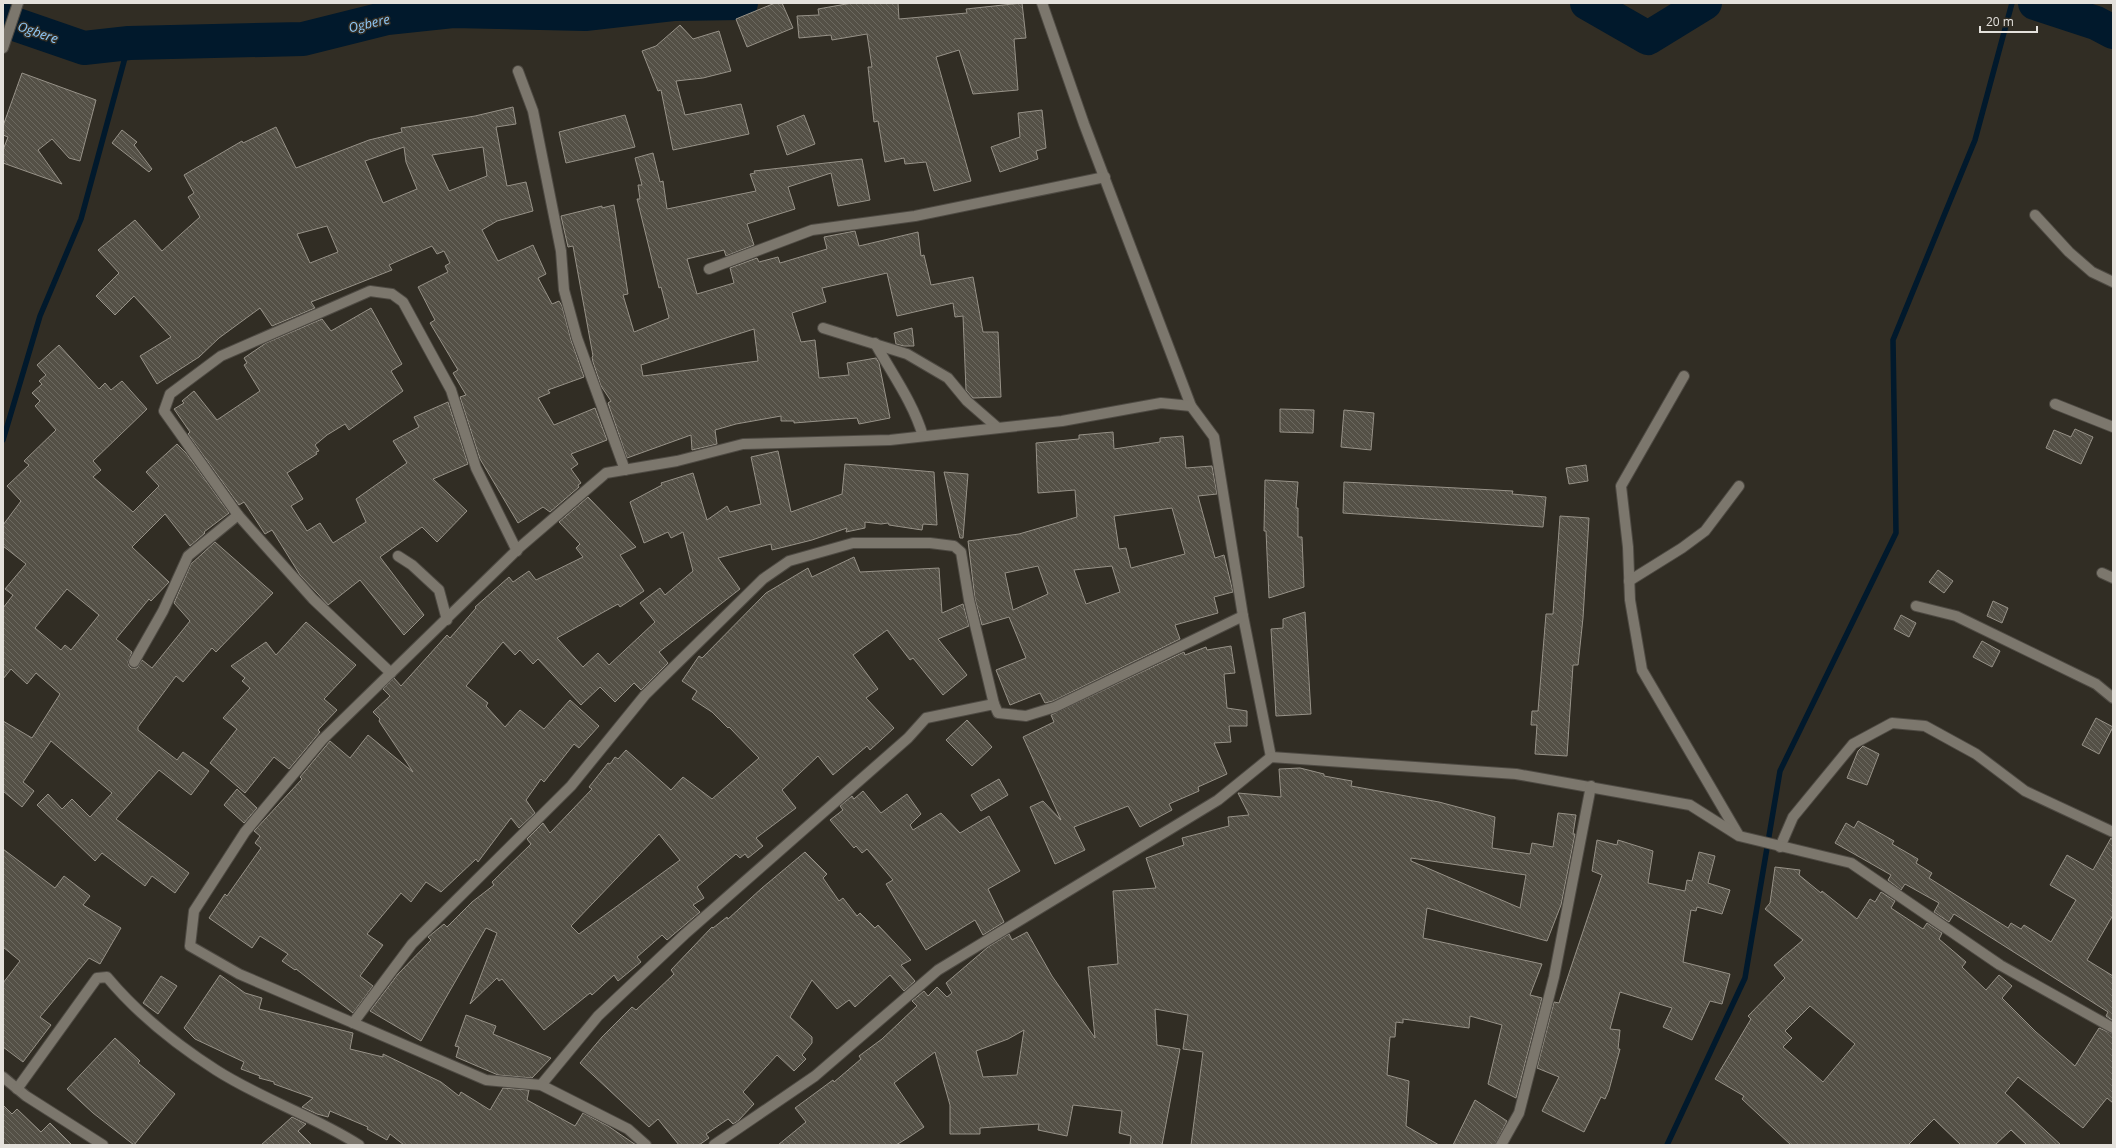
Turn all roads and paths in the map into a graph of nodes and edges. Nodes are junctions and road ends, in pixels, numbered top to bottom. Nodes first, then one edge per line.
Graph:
1 (18, 3) edge
2 (1042, 3) edge
3 (3, 48) edge
4 (518, 71) dead end
5 (1105, 177) junction
6 (2035, 215) dead end
7 (709, 269) dead end
8 (2113, 282) edge
9 (823, 328) dead end
10 (875, 344) junction
11 (1684, 376) dead end
12 (2056, 404) dead end
13 (1191, 406) junction
14 (2113, 427) edge
15 (998, 428) junction
16 (923, 436) junction
17 (625, 470) junction
18 (1739, 486) dead end
19 (238, 515) junction
20 (517, 551) junction
21 (398, 556) dead end
22 (2102, 573) dead end
23 (2113, 578) edge
24 (1629, 581) junction
25 (1916, 606) dead end
26 (1243, 616) junction
27 (447, 620) junction
28 (134, 662) dead end
29 (391, 673) junction
30 (2113, 698) edge
31 (994, 704) junction
32 (1271, 757) junction
33 (1591, 786) junction
34 (2113, 832) edge
35 (1739, 836) junction
36 (1780, 848) junction
37 (353, 1023) junction
38 (2113, 1028) edge
39 (3, 1077) edge
40 (541, 1085) junction
41 (17, 1089) junction
42 (103, 1145) edge
43 (359, 1145) edge
44 (646, 1145) edge
45 (714, 1145) edge
46 (1501, 1145) edge

1 - 3 street
2 - 5 street
4 - 17 street
5 - 7 street
5 - 13 street
6 - 8 street
9 - 10 street
10 - 15 street
10 - 16 street
11 - 24 street
12 - 14 street
13 - 15 street
13 - 26 street
15 - 16 street
16 - 17 street
17 - 20 street
18 - 24 street
19 - 20 street
19 - 28 street
19 - 29 street
20 - 27 street
21 - 27 street
22 - 23 street
24 - 35 street
25 - 30 street
26 - 31 street
26 - 32 street
27 - 29 street
29 - 37 street
31 - 37 street
31 - 40 street
32 - 33 street
32 - 45 street
33 - 35 street
33 - 46 street
34 - 36 street
35 - 36 street
36 - 38 street
37 - 40 street
39 - 41 street
40 - 44 street
41 - 42 street
41 - 43 street

